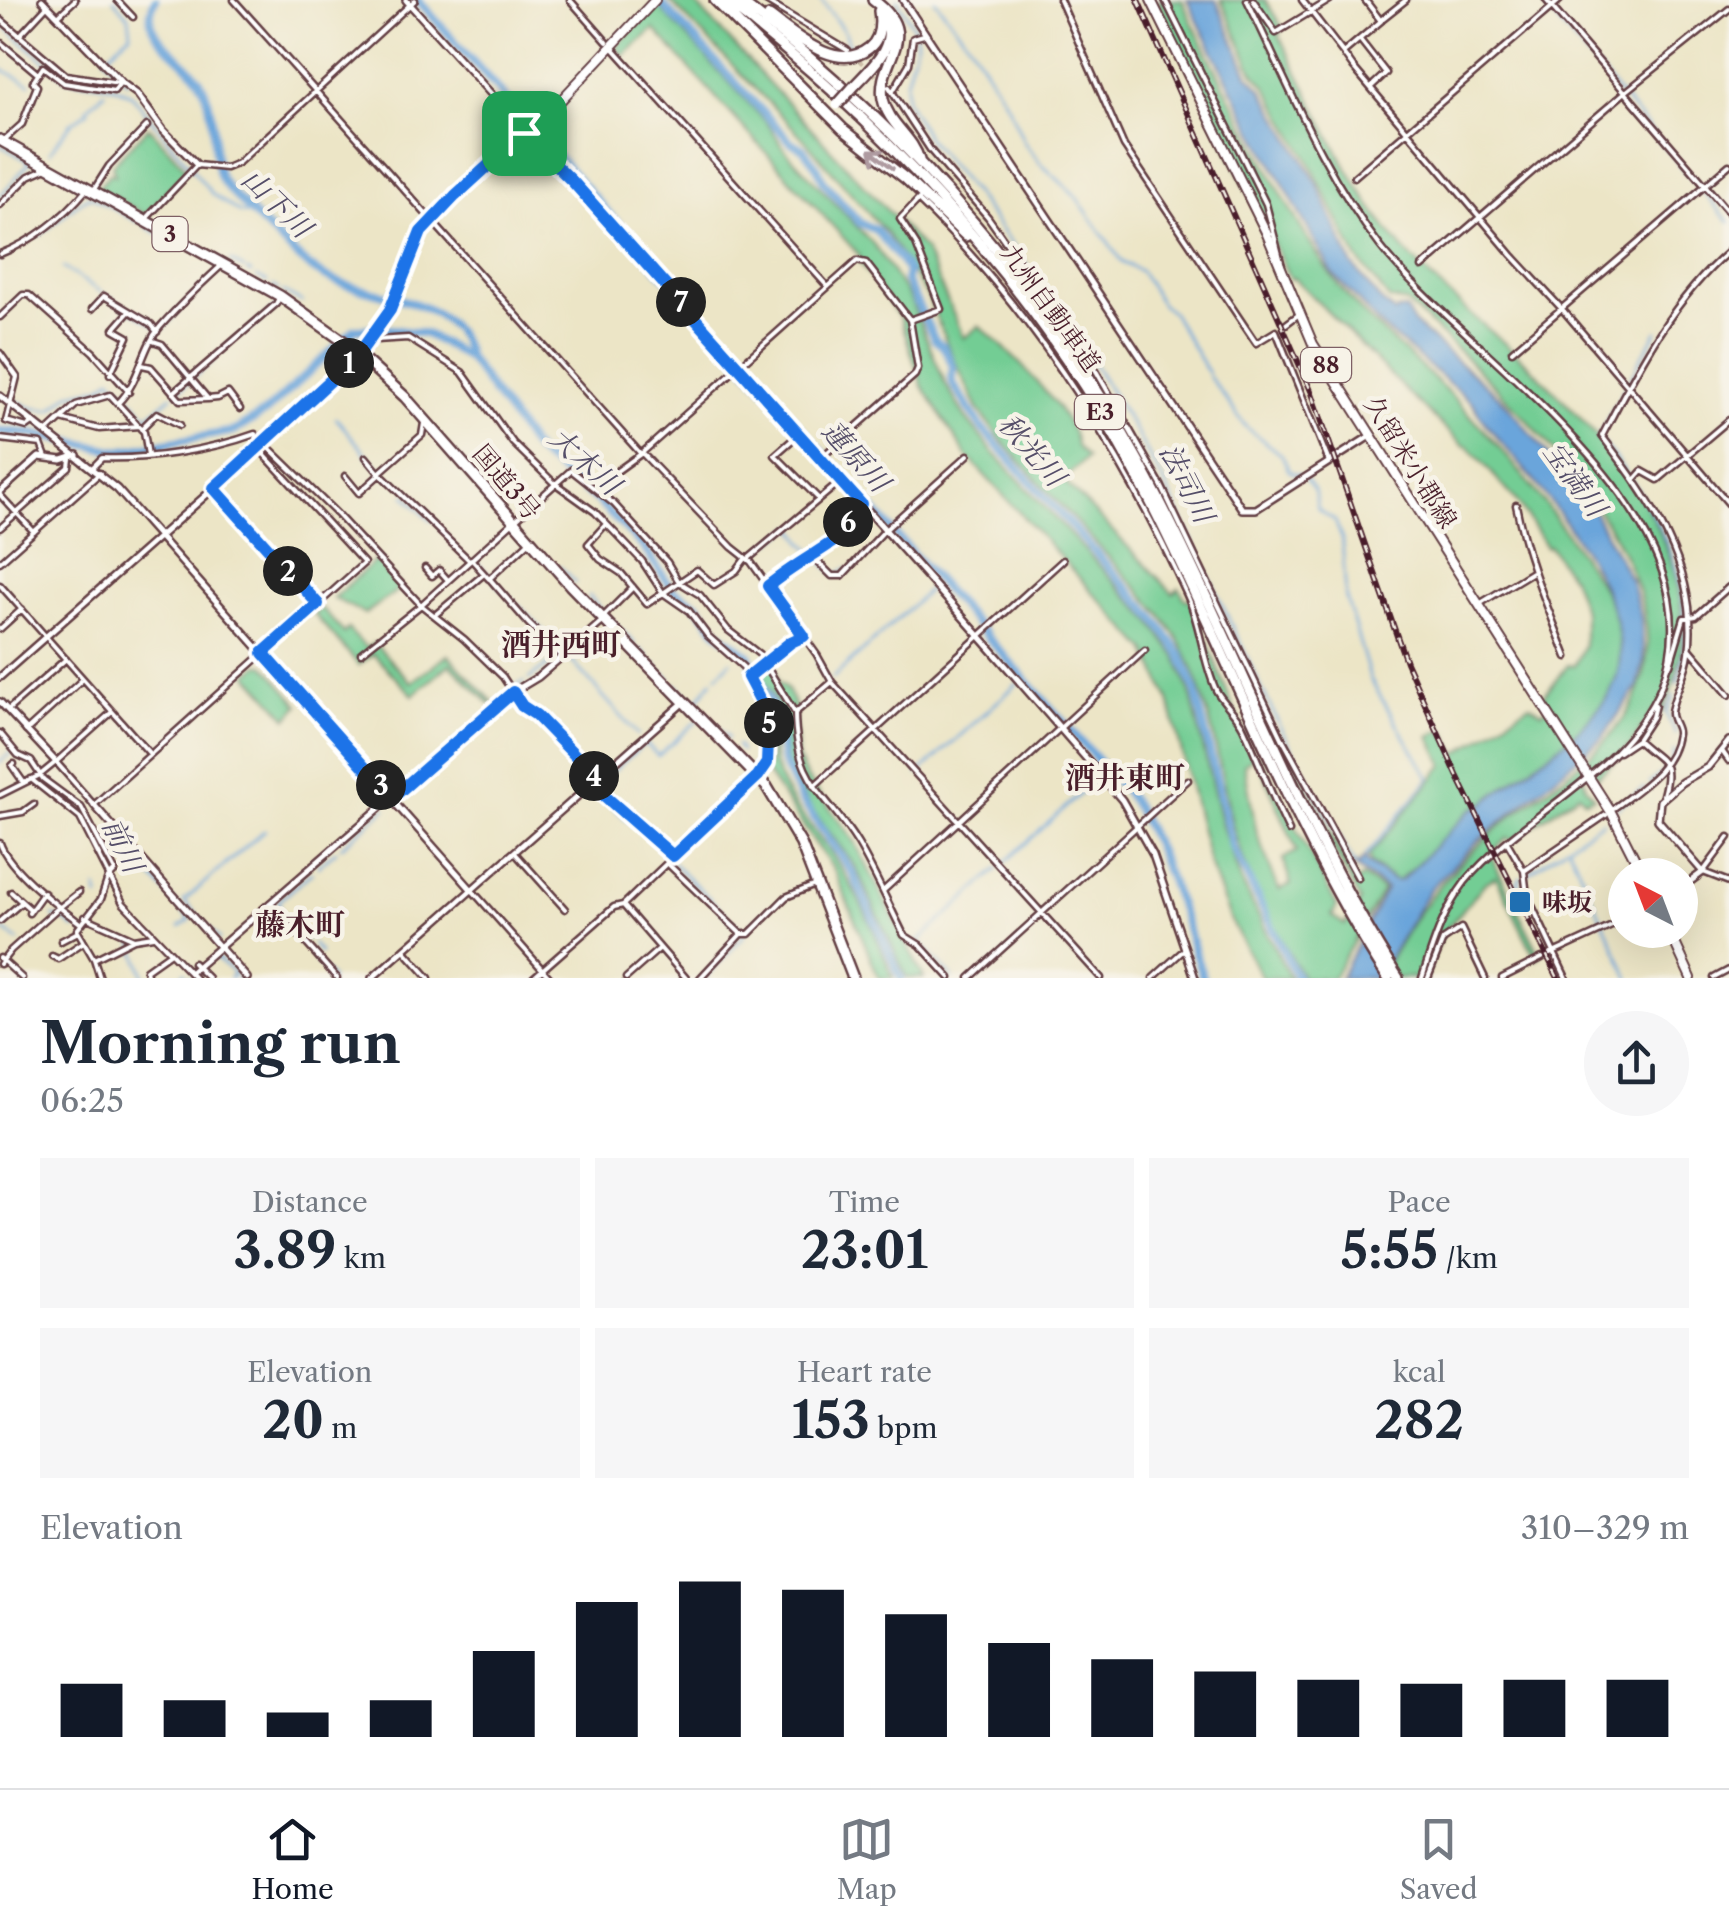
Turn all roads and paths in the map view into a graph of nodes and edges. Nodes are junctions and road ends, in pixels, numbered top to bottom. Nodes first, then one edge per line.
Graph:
1 (76, 0) edge
2 (118, 0) edge
3 (234, 0) edge
4 (570, 0) edge
5 (715, 0) edge
6 (724, 0) edge
7 (738, 0) edge
8 (746, 0) edge
9 (764, 0) edge
10 (871, 0) edge
11 (903, 0) edge
12 (1060, 0) edge
13 (1151, 0) edge
14 (1165, 0) edge
15 (1250, 0) edge
16 (1302, 0) edge
17 (1330, 0) edge
18 (1364, 0) edge
19 (1406, 0) edge
20 (1546, 0) edge
21 (1560, 0) edge
22 (45, 2) edge
23 (411, 2) edge
24 (652, 2) edge
25 (1729, 9) edge
26 (1549, 10) junction
27 (879, 11) junction
28 (1311, 12) junction
29 (59, 15) junction
30 (133, 18) dead end
31 (0, 19) edge
32 (1382, 19) junction
33 (926, 34) junction
34 (20, 36) junction
35 (1360, 40) junction
36 (0, 42) edge
37 (607, 42) dead end
38 (614, 49) dead end
39 (848, 50) tunnel mouth
40 (1343, 53) junction
41 (38, 74) junction
42 (121, 83) junction
43 (854, 84) junction
44 (1372, 86) junction
45 (314, 90) junction
46 (1622, 95) junction
47 (827, 113) junction
48 (147, 126) dead end
49 (1408, 130) junction
50 (524, 133) junction
51 (2, 141) edge
52 (920, 163) junction
53 (196, 165) junction
54 (1729, 165) edge
55 (49, 167) junction
56 (1354, 177) dead end
57 (1702, 188) junction
58 (90, 190) junction
59 (0, 205) edge
60 (1729, 213) edge
61 (1480, 217) junction
62 (145, 220) junction
63 (431, 220) junction
64 (1729, 250) edge
65 (0, 254) edge
66 (223, 263) junction
67 (1422, 267) dead end
68 (1281, 270) junction
69 (997, 274) junction
70 (828, 287) junction
71 (280, 296) junction
72 (92, 309) dead end
73 (1562, 309) junction
74 (128, 312) junction
75 (1298, 314) junction
76 (0, 316) edge
77 (912, 320) junction
78 (1286, 324) dead end
79 (377, 331) junction
80 (157, 332) junction
81 (153, 340) junction
82 (1512, 351) dead end
83 (0, 354) edge
84 (358, 355) junction
85 (142, 365) junction
86 (739, 366) junction
87 (110, 374) junction
88 (191, 378) junction
89 (1628, 386) junction
90 (129, 392) junction
91 (174, 393) junction
92 (0, 396) edge
93 (208, 399) junction
94 (10, 403) junction
95 (118, 403) junction
96 (240, 409) dead end
97 (61, 419) junction
98 (426, 419) junction
99 (1729, 420) edge
100 (3, 421) edge
101 (34, 422) junction
102 (180, 425) dead end
103 (140, 427) junction
104 (47, 432) junction
105 (799, 434) junction
106 (1370, 436) junction
107 (0, 439) edge
108 (261, 446) junction
109 (147, 454) junction
110 (642, 454) junction
111 (968, 455) dead end
112 (1688, 456) junction
113 (46, 457) junction
114 (74, 457) junction
115 (366, 457) dead end
116 (821, 458) junction
117 (1329, 462) junction
118 (93, 466) junction
119 (100, 473) junction
120 (380, 473) junction
121 (345, 476) dead end
122 (1635, 479) junction
123 (842, 482) junction
124 (556, 485) junction
125 (214, 488) junction
126 (596, 488) junction
127 (0, 493) edge
128 (819, 499) junction
129 (861, 504) junction
130 (1729, 504) edge
131 (1516, 505) dead end
132 (17, 513) junction
133 (512, 521) junction
134 (606, 524) junction
135 (0, 528) edge
136 (885, 530) junction
137 (34, 532) junction
138 (160, 536) junction
139 (530, 541) junction
140 (814, 557) junction
141 (470, 559) junction
142 (747, 559) junction
143 (1062, 560) dead end
144 (0, 562) edge
145 (425, 568) dead end
146 (1532, 572) junction
147 (484, 574) junction
148 (489, 578) junction
149 (448, 580) junction
150 (678, 582) junction
151 (0, 585) edge
152 (768, 586) junction
153 (1729, 587) edge
154 (633, 588) junction
155 (2, 593) edge
156 (663, 593) junction
157 (318, 604) junction
158 (421, 605) junction
159 (1478, 605) junction
160 (22, 610) junction
161 (435, 616) junction
162 (1688, 618) junction
163 (603, 619) junction
164 (0, 629) edge
165 (804, 636) junction
166 (979, 636) junction
167 (46, 637) junction
168 (1690, 649) junction
169 (1145, 650) dead end
170 (263, 653) junction
171 (361, 653) dead end
172 (563, 657) junction
173 (1568, 658) dead end
174 (66, 659) junction
175 (764, 664) junction
176 (1666, 672) junction
177 (749, 676) junction
178 (0, 678) edge
179 (84, 679) junction
180 (832, 682) junction
181 (513, 692) junction
182 (1729, 695) edge
183 (1655, 700) junction
184 (684, 701) junction
185 (0, 702) edge
186 (8, 710) junction
187 (112, 712) junction
188 (795, 713) junction
189 (1060, 728) junction
190 (26, 730) junction
191 (876, 730) junction
192 (0, 733) edge
193 (1636, 740) junction
194 (1729, 741) edge
195 (1722, 751) junction
196 (150, 754) junction
197 (1615, 754) junction
198 (1729, 760) edge
199 (56, 762) junction
200 (14, 764) dead end
201 (1668, 768) junction
202 (1587, 775) junction
203 (758, 776) junction
204 (36, 777) junction
205 (1188, 780) dead end
206 (594, 781) junction
207 (24, 783) junction
208 (814, 786) junction
209 (0, 793) edge
210 (1664, 796) junction
211 (392, 798) junction
212 (34, 804) dead end
213 (94, 804) junction
214 (1614, 808) dead end
215 (1606, 815) dead end
216 (0, 816) edge
217 (958, 821) junction
218 (1138, 826) junction
219 (1289, 832) dead end
220 (1729, 837) edge
221 (1507, 842) junction
222 (0, 843) edge
223 (514, 852) junction
224 (5, 854) junction
225 (673, 856) junction
226 (1634, 858) edge
227 (0, 860) edge
228 (667, 862) junction
229 (1524, 870) junction
230 (1702, 872) junction
231 (110, 875) junction
232 (1698, 875) edge
233 (1358, 878) dead end
234 (1729, 882) edge
235 (817, 884) junction
236 (472, 889) junction
237 (882, 891) junction
238 (11, 892) dead end
239 (44, 892) junction
240 (79, 892) dead end
241 (22, 902) junction
242 (270, 904) junction
243 (623, 905) junction
244 (59, 908) junction
245 (565, 909) dead end
246 (1351, 910) junction
247 (1042, 913) junction
248 (83, 920) junction
249 (0, 922) edge
250 (1608, 928) edge
251 (78, 932) junction
252 (743, 934) junction
253 (153, 936) junction
254 (134, 939) junction
255 (61, 941) dead end
256 (84, 942) junction
257 (219, 946) junction
258 (660, 948) junction
259 (1677, 948) edge
260 (1185, 949) junction
261 (404, 950) junction
262 (170, 953) junction
263 (1553, 954) junction
264 (52, 956) dead end
265 (1542, 958) dead end
266 (94, 959) junction
267 (1, 961) edge
268 (193, 970) edge
269 (542, 970) junction
270 (1729, 970) edge
271 (22, 978) edge
272 (100, 978) edge
273 (148, 978) edge
274 (182, 978) edge
275 (208, 978) edge
276 (248, 978) edge
277 (337, 978) edge
278 (372, 978) edge
279 (429, 978) edge
280 (533, 978) edge
281 (550, 978) edge
282 (626, 978) edge
283 (686, 978) edge
284 (700, 978) edge
285 (853, 978) edge
286 (950, 978) edge
287 (970, 978) edge
288 (1101, 978) edge
289 (1153, 978) edge
290 (1194, 978) edge
291 (1388, 978) edge
292 (1398, 978) edge
293 (1425, 978) edge
294 (1486, 978) edge
295 (1502, 978) edge
296 (1566, 978) edge
297 (1691, 978) edge
298 (1714, 978) edge

1 - 29 street
2 - 30 street
3 - 45 street
4 - 37 street
5 - 47 highway
6 - 69 highway, 九州自動車道 / E3
7 - 52 highway, 九州自動車道 / E3
8 - 27 highway
9 - 39 street
10 - 27 highway
10 - 43 highway
10 - 52 highway
11 - 33 street
12 - 117 street
13 - 68 main road, 久留米小郡線 / 88
14 - 68 street
15 - 28 street
15 - 176 street
16 - 28 street
17 - 28 street
18 - 32 street
19 - 32 street
20 - 26 street
21 - 26 street
22 - 29 street
22 - 34 street
23 - 45 street
23 - 50 street
24 - 50 main road
25 - 46 street
26 - 46 street
26 - 49 street
27 - 43 highway
28 - 40 street
29 - 42 street
31 - 34 street
32 - 35 street
33 - 117 street
33 - 233 street
34 - 42 street
35 - 40 street
35 - 44 street
36 - 41 street
38 - 70 street
40 - 44 street
41 - 42 street
41 - 51 street
42 - 53 street
43 - 47 highway, bridge
44 - 49 street
45 - 53 street
45 - 63 street
46 - 57 street
46 - 61 street
69 -> 47 highway
48 - 58 street
49 - 56 street
49 - 61 street
50 - 63 main road
50 - 86 street
51 - 55 highway, 国道3号 / 3
52 - 246 highway, 九州自動車道 / E3
53 - 62 street
54 - 57 street
55 - 58 highway, 国道3号 / 3
55 - 59 street
57 - 60 street
57 - 73 street
58 - 62 highway, 国道3号 / 3
58 - 65 street
61 - 67 street
61 - 73 street
62 - 66 highway, 国道3号 / 3
63 - 79 main road
63 - 110 street
64 - 89 street
66 - 71 highway, 国道3号 / 3
66 - 80 street
68 - 75 main road, 久留米小郡線 / 88
69 - 77 street
69 - 219 street
69 - 246 highway, 九州自動車道 / E3
70 - 77 street
70 - 86 street
71 - 84 highway, 国道3号 / 3
71 - 88 street
72 - 74 street
73 - 82 street
73 - 89 street
74 - 80 street
74 - 87 street
75 - 78 street
75 - 106 main road, 久留米小郡線 / 88
76 - 87 street
77 - 116 street
79 - 84 main road
79 - 124 street
80 - 81 street
81 - 85 street
81 - 88 street
83 - 94 street
84 - 98 highway, 国道3号 / 3
84 - 108 street
85 - 90 street
85 - 91 street
86 - 105 street
86 - 110 street
87 - 90 street
88 - 91 street
88 - 93 street
89 - 112 street
89 - 122 street
90 - 95 street
91 - 93 street
92 - 94 street
93 - 96 street
94 - 100 street
94 - 101 street
95 - 97 street
95 - 103 street
97 - 103 street
97 - 104 street
98 - 120 street
98 - 133 highway, 国道3号 / 3
99 - 112 street
100 - 101 street
101 - 104 street
102 - 103 street
103 - 109 street
104 - 114 street
105 - 116 street
105 - 128 street
106 - 117 street
106 - 159 main road, 久留米小郡線 / 88
107 - 113 street
108 - 109 street
108 - 125 street
108 - 157 street
108 - 158 street
109 - 118 street
110 - 126 street
110 - 142 street
111 - 136 street
112 - 122 street
112 - 130 street
113 - 114 street
113 - 127 street
114 - 118 street
114 - 132 street
115 - 120 street
116 - 123 street
118 - 119 street
119 - 137 street
119 - 138 street
120 - 121 street
120 - 141 street
122 - 162 street
123 - 128 street
123 - 129 street
124 - 126 street
124 - 133 street
124 - 134 street
125 - 138 street
125 - 157 street
126 - 150 street
127 - 132 street
128 - 142 street
129 - 136 street
129 - 140 street
131 - 146 street
132 - 135 street
132 - 137 street
133 - 139 highway, 国道3号 / 3
133 - 141 street
134 - 154 street
134 - 156 street
136 - 140 street
136 - 166 street
137 - 144 street
138 - 167 street
138 - 170 street
139 - 148 street
139 - 163 highway, 国道3号 / 3
140 - 152 street
141 - 147 street
141 - 149 street
142 - 150 street
142 - 152 street
143 - 166 street
145 - 149 street
146 - 159 street
146 - 173 street
147 - 148 street
147 - 161 street
148 - 172 street
149 - 158 street
150 - 156 street
150 - 175 street
151 - 155 street
152 - 165 street
153 - 162 street
154 - 156 street
154 - 163 street
155 - 160 street
156 - 177 street
157 - 170 street
158 - 161 street
158 - 171 street
159 - 202 main road, 久留米小郡線 / 88
160 - 164 street
160 - 167 street
161 - 181 street
162 - 168 street
162 - 176 street
163 - 172 street
163 - 184 highway, 国道3号 / 3
165 - 175 street
165 - 180 street
166 - 189 street
166 - 191 street
167 - 174 street
167 - 178 street
168 - 182 street
168 - 201 street
169 - 189 street
170 - 196 street
170 - 211 street
172 - 181 street
174 - 179 street
174 - 186 street
175 - 177 street
175 - 188 street
176 - 183 street
177 - 203 street
179 - 187 street
179 - 190 street
180 - 188 street
180 - 191 street
181 - 206 street
181 - 211 street
183 - 193 street
183 - 197 street
184 - 203 highway, 国道3号 / 3
184 - 206 street
185 - 186 street
186 - 190 street
187 - 196 street
187 - 199 street
188 - 208 street
189 - 217 street
189 - 218 street
190 - 199 street
191 - 208 street
191 - 217 street
192 - 204 street
193 - 197 street
193 - 201 street
194 - 195 street
195 - 198 street
195 - 210 street
196 - 213 street
197 - 202 street
199 - 204 street
199 - 213 street
200 - 207 street
201 - 210 street
201 - 214 street
202 - 221 street
202 - 226 main road, 久留米小郡線 / 88
203 - 225 street
203 - 235 highway, 国道3号 / 3
204 - 207 street
204 - 231 street
204 - 231 street
205 - 218 street
206 - 223 street
206 - 225 street
207 - 209 street
208 - 237 street
210 - 230 street
211 - 236 street
211 - 242 street
212 - 216 street
213 - 257 street
215 - 229 street
217 - 237 street
217 - 247 street
218 - 247 street
218 - 260 street
220 - 230 street
221 - 229 street
221 - 293 street
222 - 224 street
223 - 236 street
223 - 245 street
224 - 227 street
224 - 239 street
225 - 228 street
228 - 243 street
228 - 252 street
229 - 263 street
230 - 232 street
230 - 234 street
231 - 248 street
231 - 253 street
235 - 252 street
235 - 285 highway, 国道3号 / 3
236 - 261 street
236 - 269 street
237 - 286 street
238 - 241 street
239 - 241 street
239 - 244 street
240 - 244 street
241 - 249 street
242 - 257 street
242 - 277 street
243 - 258 street
243 - 269 street
244 - 248 street
244 - 267 street
246 - 291 highway, 九州自動車道 / E3
246 - 292 highway, 九州自動車道 / E3
247 - 287 street
247 - 288 street
248 - 251 street
248 - 254 street
250 - 263 street
251 - 255 street
251 - 256 street
252 - 284 street
253 - 254 street
253 - 262 street
254 - 266 street
256 - 264 street
256 - 266 street
257 - 268 street
257 - 276 street
258 - 282 street
258 - 283 street
259 - 297 main road
260 - 289 street
260 - 290 street
261 - 278 street
261 - 279 street
262 - 268 street
262 - 273 street
263 - 296 street
265 - 295 street
266 - 272 street
267 - 271 street
268 - 274 street
268 - 275 street
269 - 280 street
269 - 281 street
270 - 298 street
293 - 294 street

